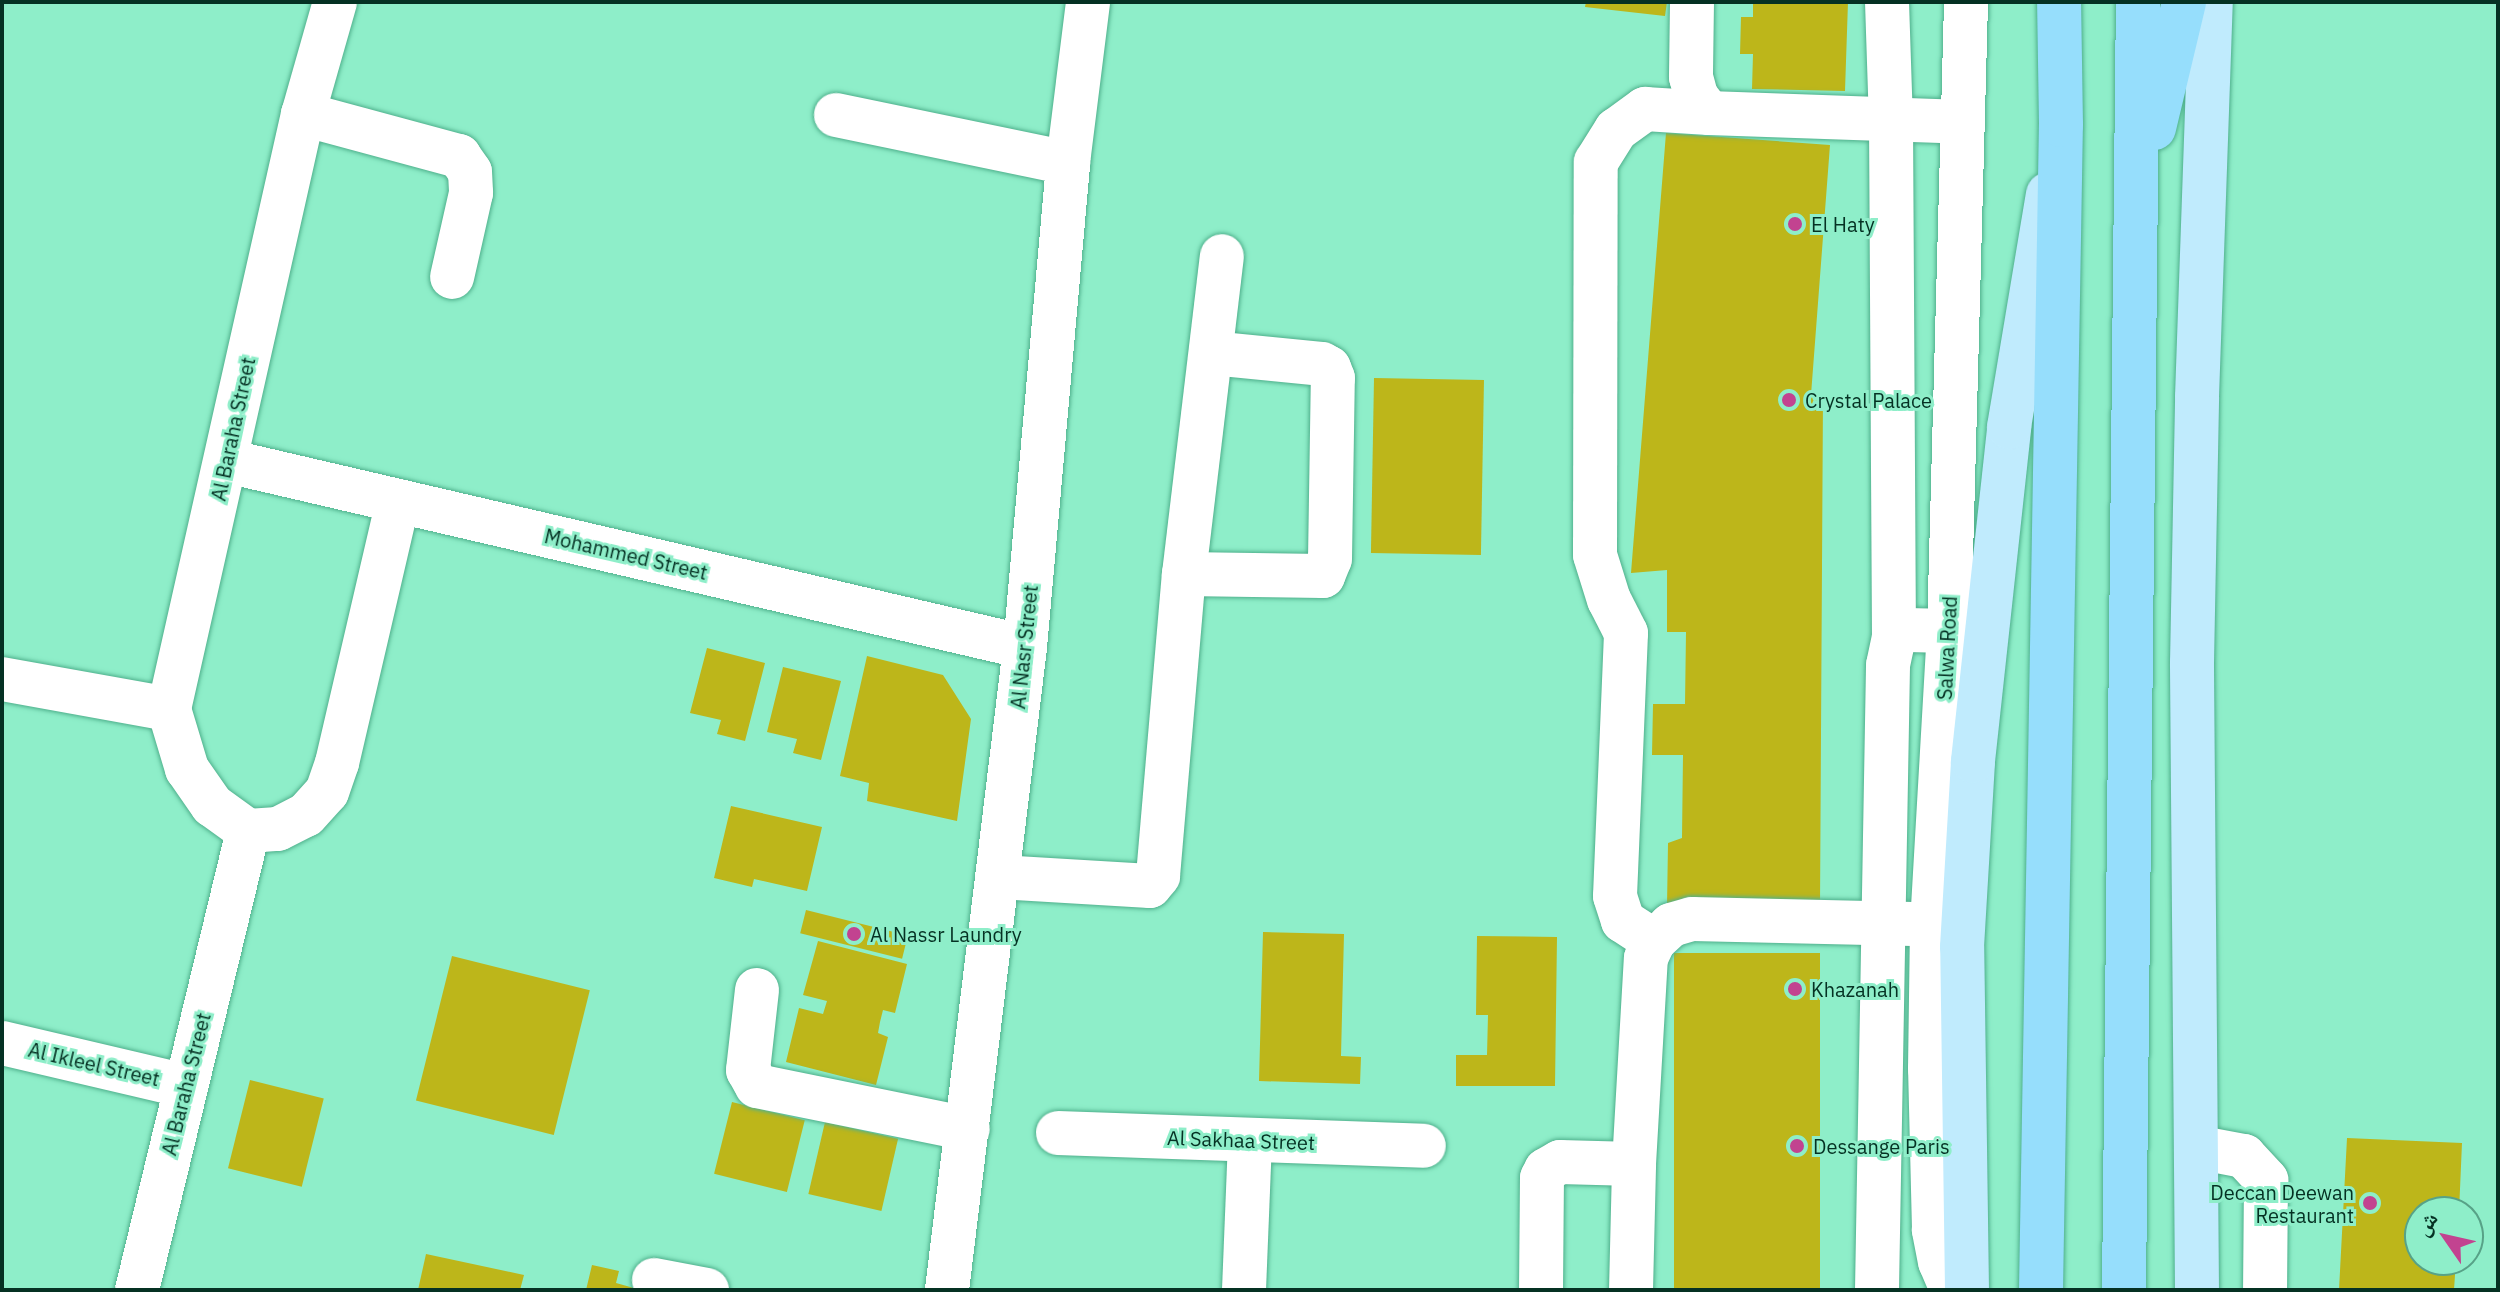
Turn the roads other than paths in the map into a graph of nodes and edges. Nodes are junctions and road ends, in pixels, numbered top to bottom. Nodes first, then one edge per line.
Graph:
1 (335, 2) edge
2 (1088, 2) edge
3 (1692, 2) edge
4 (1887, 2) edge
5 (1966, 2) edge
6 (2059, 2) edge
7 (2138, 2) edge
8 (2184, 2) edge
9 (2211, 2) edge
10 (1709, 113) junction
11 (303, 114) junction
12 (836, 115) dead end
13 (1891, 120) junction
14 (1963, 122) junction
15 (2061, 125) junction
16 (1068, 163) junction
17 (2135, 208) junction
18 (1222, 256) dead end
19 (452, 277) dead end
20 (1212, 353) junction
21 (227, 461) junction
22 (398, 501) junction
23 (1184, 574) junction
24 (1949, 631) junction
25 (1894, 636) junction
26 (1025, 647) junction
27 (2, 679) edge
28 (169, 709) junction
29 (248, 831) junction
30 (999, 877) junction
31 (1883, 922) junction
32 (1932, 925) junction
33 (1654, 941) junction
34 (757, 990) dead end
35 (2, 1043) edge
36 (186, 1086) junction
37 (968, 1129) junction
38 (1058, 1133) dead end
39 (1250, 1142) junction
40 (1424, 1146) dead end
41 (2196, 1147) junction
42 (1634, 1164) junction
43 (654, 1280) dead end
44 (137, 1290) edge
45 (707, 1290) edge
46 (947, 1290) edge
47 (1244, 1290) edge
48 (1541, 1290) edge
49 (1631, 1290) edge
50 (1877, 1290) edge
51 (1952, 1290) edge
52 (1967, 1290) edge
53 (2041, 1290) edge
54 (2124, 1290) edge
55 (2197, 1290) edge
56 (2265, 1290) edge

1 - 11 street, Al Baraha Street
2 - 16 street, Al Nasr Street
3 - 10 street
4 - 13 street
5 - 14 street, Salwa Road
6 - 15 highway, Salwa Road
7 - 17 highway
8 - 17 highway
9 - 41 main road
10 - 13 street
10 - 33 street
11 - 19 street
11 - 21 street, Al Baraha Street
12 - 16 street
13 - 14 street
13 - 25 street
14 - 24 street, Salwa Road
15 - 52 main road, Salwa Road
15 - 53 highway, Salwa Road
16 - 26 street, Al Nasr Street
17 - 54 highway
18 - 20 street
20 - 23 street
20 - 23 street
21 - 22 street, Mohammed Street
21 - 28 street, Al Baraha Street
22 - 26 street, Mohammed Street
22 - 29 street
23 - 30 street
24 - 25 street
24 - 32 street, Salwa Road
25 - 31 street
26 - 30 street, Al Nasr Street
27 - 28 street
28 - 29 street, Al Baraha Street
29 - 36 street, Al Baraha Street
30 - 37 street, Al Nasr Street
31 - 32 street
31 - 33 street
31 - 50 street
32 - 51 street, Salwa Road
33 - 42 street
34 - 37 street
35 - 36 street, Al Ikleel Street
36 - 44 street, Al Baraha Street
37 - 46 street, Al Nasr Street
38 - 39 street, Al Sakhaa Street
39 - 40 street, Al Sakhaa Street
39 - 47 street
41 - 55 main road
41 - 56 street
42 - 48 street
42 - 49 street
43 - 45 street

